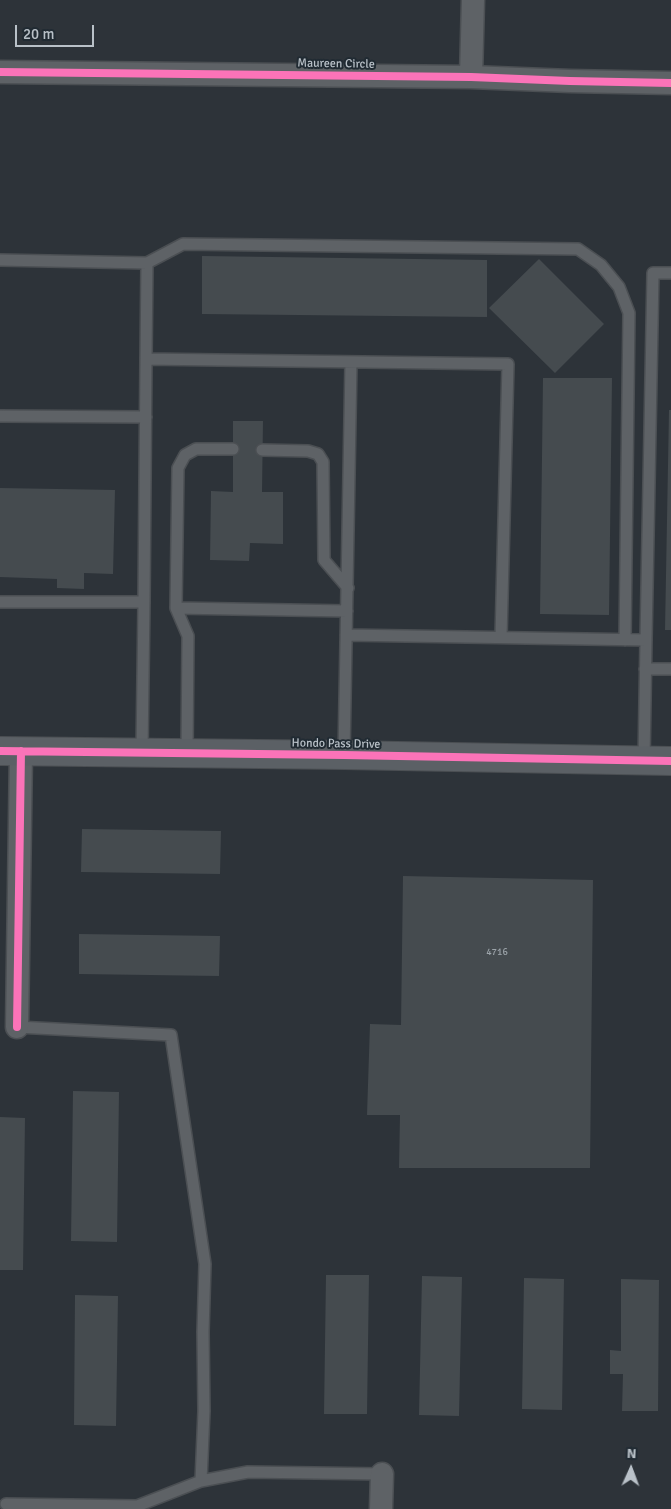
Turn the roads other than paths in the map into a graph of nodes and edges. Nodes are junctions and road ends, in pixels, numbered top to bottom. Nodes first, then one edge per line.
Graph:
1 (472, 0) edge
2 (0, 72) edge
3 (471, 77) junction
4 (671, 83) edge
5 (0, 260) edge
6 (147, 263) junction
7 (671, 273) edge
8 (146, 359) junction
9 (352, 362) junction
10 (0, 416) edge
11 (146, 417) junction
12 (233, 449) dead end
13 (262, 450) dead end
14 (348, 588) junction
15 (0, 602) edge
16 (144, 602) junction
17 (176, 608) junction
18 (347, 611) junction
19 (346, 635) junction
20 (502, 637) junction
21 (625, 640) junction
22 (646, 640) junction
23 (645, 669) junction
24 (671, 669) edge
25 (10, 751) edge
26 (142, 752) junction
27 (187, 753) junction
28 (344, 755) junction
29 (644, 761) junction
30 (671, 761) edge
31 (17, 1027) joint
32 (382, 1474) joint
33 (201, 1481) junction
34 (6, 1504) dead end
35 (381, 1509) edge

1 - 3 street
2 - 3 street, Maureen Circle
3 - 4 street, Maureen Circle
5 - 6 lane
6 - 8 lane
6 - 21 lane
7 - 22 lane
8 - 9 lane
8 - 11 lane
9 - 14 lane
9 - 20 lane
10 - 11 lane
11 - 16 lane
12 - 17 lane
13 - 14 lane
14 - 18 lane
15 - 16 lane
16 - 26 lane
17 - 18 lane
17 - 27 lane
18 - 19 lane
19 - 20 lane
19 - 28 lane
20 - 21 lane
21 - 22 lane
22 - 23 lane
23 - 24 lane
23 - 29 lane
25 - 26 main road, Hondo Pass Drive
25 - 31 street
26 - 27 main road, Hondo Pass Drive
27 - 28 main road, Hondo Pass Drive
28 - 29 main road, Hondo Pass Drive
29 - 30 main road, Hondo Pass Drive
31 - 33 lane
32 - 33 lane
32 - 35 street
33 - 34 lane

